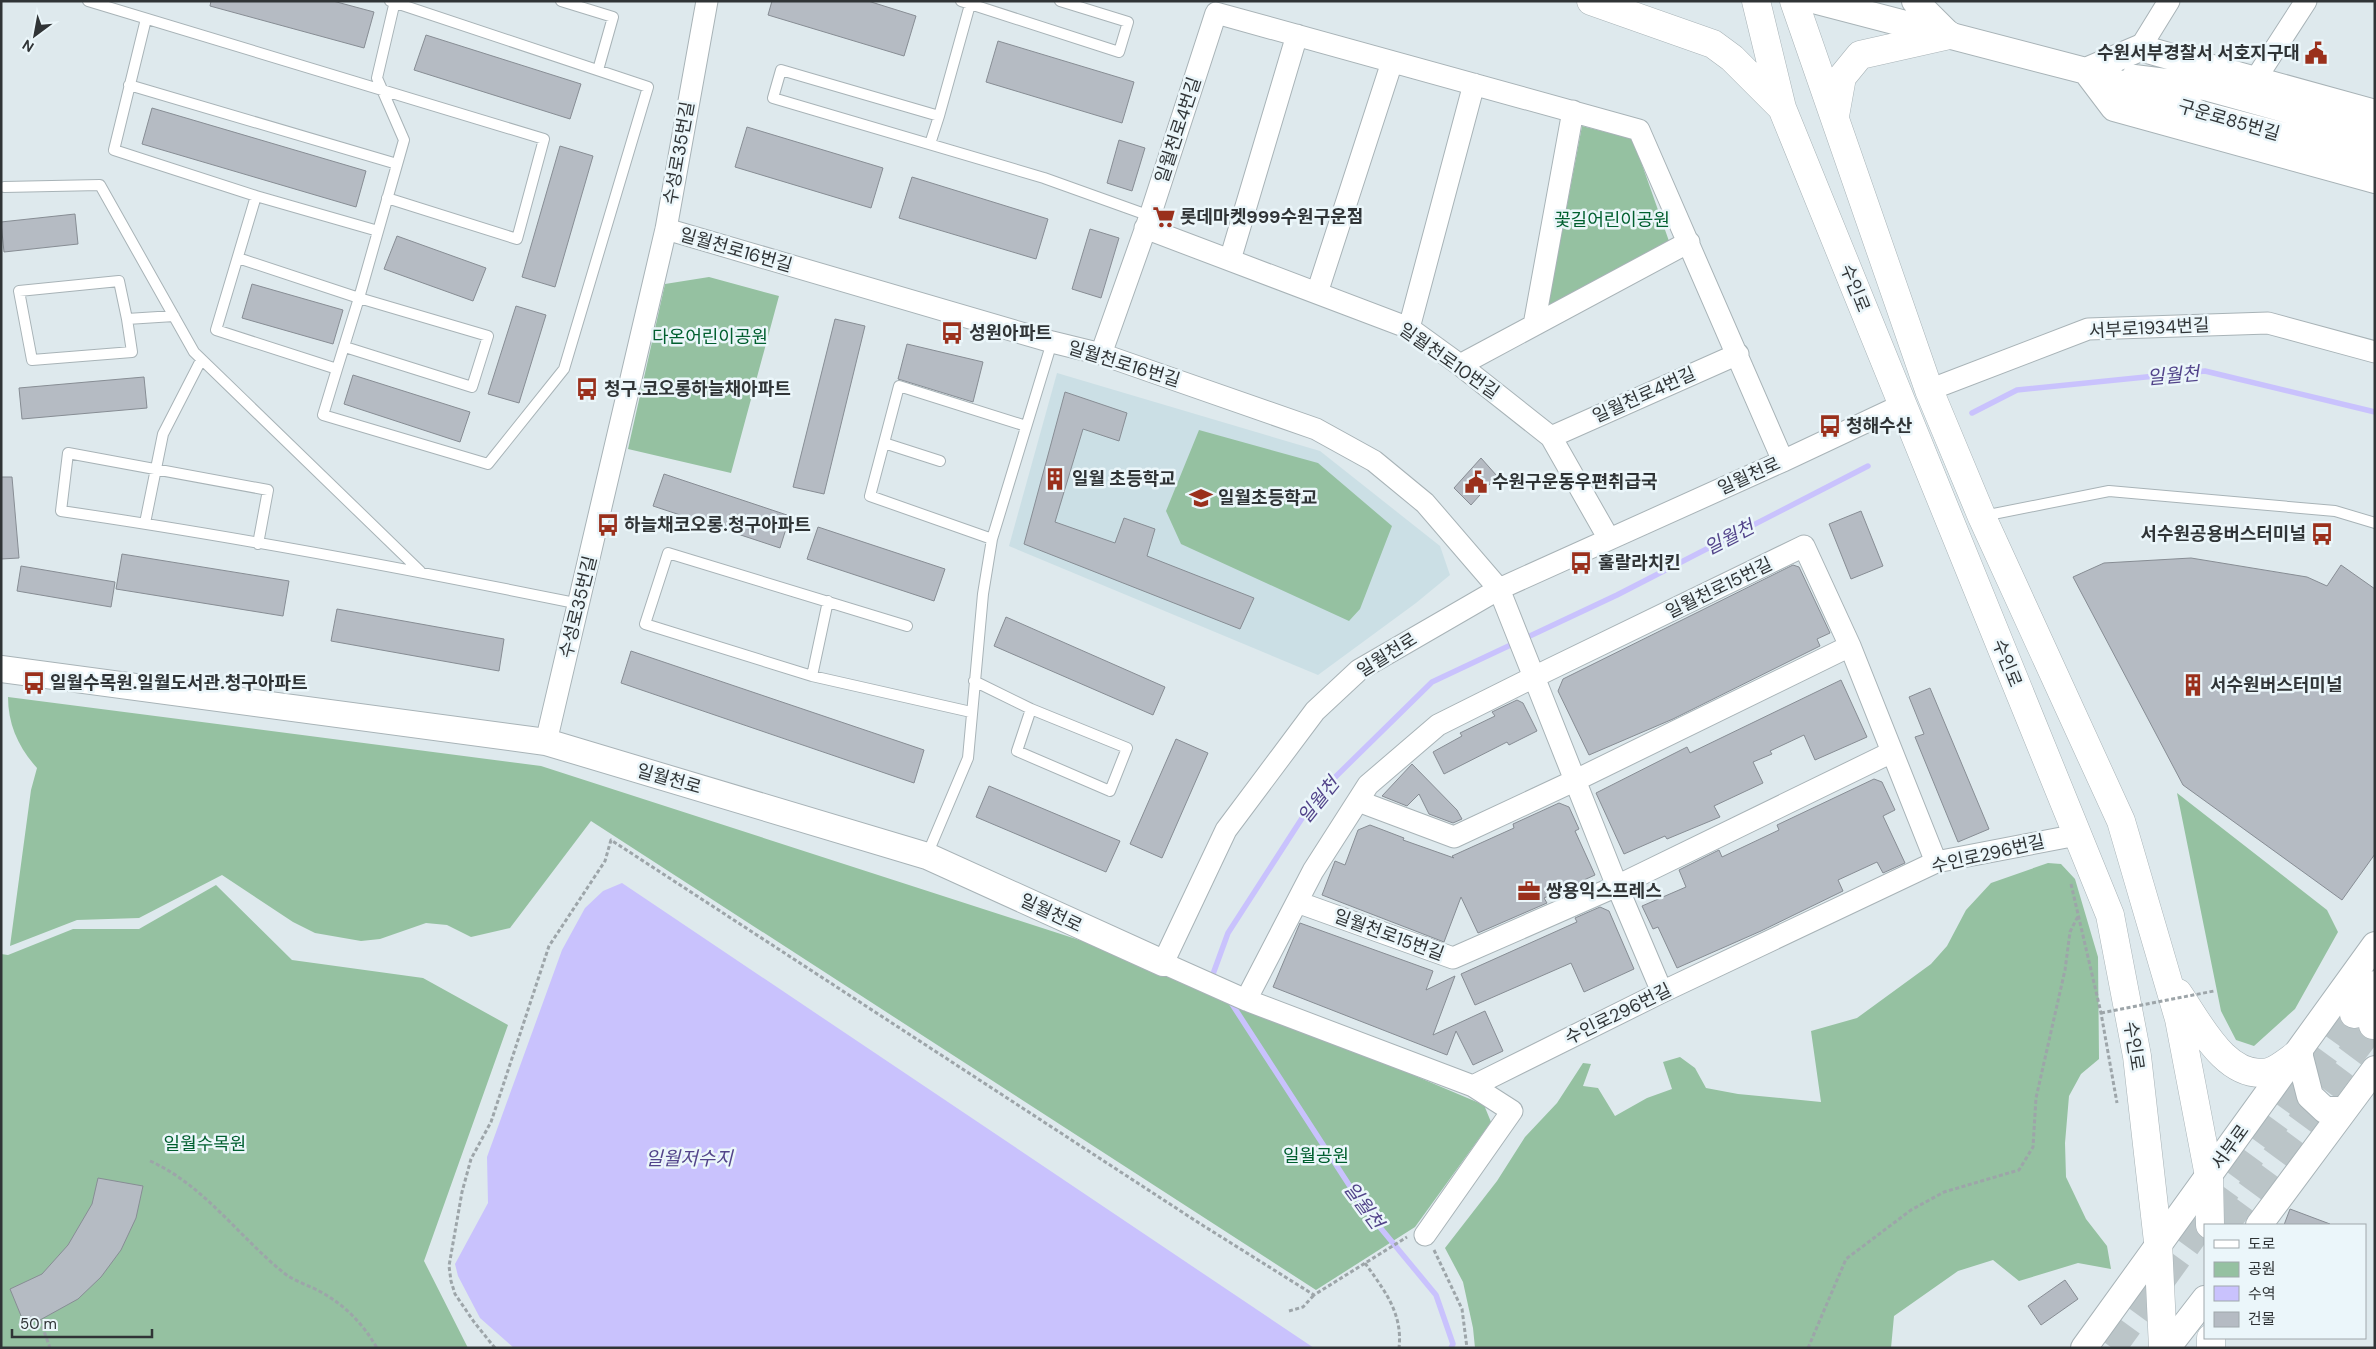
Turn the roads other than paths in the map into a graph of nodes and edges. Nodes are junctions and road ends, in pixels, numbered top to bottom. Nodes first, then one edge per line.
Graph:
1 (88, 1) edge
2 (561, 1) edge
3 (707, 1) edge
4 (1060, 1) edge
5 (1591, 1) edge
6 (1756, 1) edge
7 (1794, 1) edge
8 (1817, 1) edge
9 (1915, 1) edge
10 (2168, 1) edge
11 (2306, 1) edge
12 (393, 2) edge
13 (967, 2) edge
14 (1218, 7) edge
15 (146, 19) junction
16 (1297, 35) junction
17 (1949, 35) junction
18 (2140, 48) junction
19 (1392, 62) junction
20 (598, 70) junction
21 (2086, 71) junction
22 (2255, 80) junction
23 (1474, 84) junction
24 (129, 85) junction
25 (383, 91) junction
26 (1782, 108) junction
27 (1573, 111) junction
28 (939, 116) junction
29 (2374, 116) edge
30 (1835, 117) junction
31 (930, 144) junction
32 (2375, 160) edge
33 (397, 164) junction
34 (2375, 180) edge
35 (4, 187) dead end
36 (256, 196) junction
37 (387, 198) junction
38 (1148, 222) junction
39 (666, 229) junction
40 (378, 231) junction
41 (1689, 242) junction
42 (238, 258) junction
43 (1230, 260) junction
44 (1317, 293) junction
45 (359, 298) junction
46 (174, 316) junction
47 (127, 319) junction
48 (1534, 325) junction
49 (1409, 328) junction
50 (1052, 342) junction
51 (345, 347) junction
52 (2375, 352) edge
53 (1101, 354) junction
54 (1738, 354) junction
55 (201, 360) junction
56 (1460, 364) junction
57 (336, 369) junction
58 (1929, 390) junction
59 (1902, 405) junction
60 (1026, 426) junction
61 (1551, 437) junction
62 (884, 443) junction
63 (940, 461) dead end
64 (1784, 461) junction
65 (155, 468) junction
66 (1982, 517) junction
67 (2375, 522) edge
68 (145, 523) junction
69 (992, 539) junction
70 (1608, 539) junction
71 (258, 544) junction
72 (420, 571) junction
73 (1499, 590) junction
74 (828, 602) junction
75 (580, 604) junction
76 (907, 626) dead end
77 (1850, 646) junction
78 (1, 669) edge
79 (812, 676) junction
80 (1534, 676) junction
81 (974, 682) junction
82 (1031, 709) junction
83 (971, 712) junction
84 (546, 742) junction
85 (1892, 752) junction
86 (1576, 780) junction
87 (1358, 801) junction
88 (2077, 835) junction
89 (927, 856) junction
90 (1936, 862) junction
91 (1617, 886) junction
92 (1297, 902) junction
93 (2375, 945) edge
94 (1163, 963) junction
95 (2169, 982) junction
96 (2375, 985) edge
97 (1662, 992) junction
98 (1246, 1000) junction
99 (2367, 1021) tunnel mouth
100 (2299, 1053) junction
101 (2375, 1069) edge
102 (1473, 1086) junction
103 (2344, 1110) junction
104 (2209, 1176) junction
105 (2210, 1224) edge
106 (2260, 1224) edge
107 (1425, 1235) road end
108 (2158, 1242) junction
109 (2204, 1300) edge
110 (2084, 1348) edge
111 (2165, 1348) edge

1 - 15 lane
2 - 20 lane
3 - 39 street, 수성로35번길
4 - 13 lane
5 - 26 main road
6 - 26 main road, 수인로
7 - 30 main road, 수인로
8 - 17 street, 구운로85번길
9 - 17 street
10 - 18 street
11 - 22 street
12 - 20 lane
12 - 25 lane
13 - 28 lane
14 - 16 street, 일월천로4번길
14 - 38 street, 일월천로4번길
15 - 24 lane
15 - 25 lane
16 - 19 street, 일월천로4번길
16 - 43 street
17 - 21 street, 구운로85번길
17 - 30 main road
18 - 21 street
18 - 22 street
19 - 23 street, 일월천로4번길
19 - 44 street
20 - 57 lane
21 - 29 street, 구운로85번길
21 - 32 street, 구운로85번길
21 - 34 street
22 - 29 street
23 - 27 street, 일월천로4번길
23 - 49 street
24 - 33 lane
24 - 36 lane
25 - 33 lane
25 - 37 lane
26 - 59 main road, 수인로
27 - 41 street, 일월천로4번길
27 - 48 street
28 - 31 lane
28 - 31 lane
30 - 58 main road, 수인로
31 - 38 lane
33 - 37 lane
35 - 46 lane
36 - 40 lane
36 - 42 lane
37 - 40 lane
38 - 43 street, 일월천로10번길
38 - 53 street, 일월천로4번길
39 - 50 street, 일월천로16번길
39 - 75 street, 수성로35번길
40 - 45 lane
41 - 48 street
41 - 54 street, 일월천로4번길
42 - 45 lane
42 - 57 lane
43 - 44 street, 일월천로10번길
44 - 49 street, 일월천로10번길
45 - 51 lane
45 - 51 lane
46 - 47 lane
46 - 55 lane
47 - 47 lane
48 - 56 street
49 - 56 street, 일월천로10번길
50 - 53 street, 일월천로16번길
50 - 60 lane
51 - 57 lane
52 - 58 street, 서부로1934번길
53 - 73 street, 일월천로16번길
54 - 61 street, 일월천로4번길
54 - 64 street, 일월천로4번길
55 - 65 lane
55 - 72 lane
56 - 61 street, 일월천로10번길
58 - 66 main road, 수인로
59 - 64 street, 일월천로
59 - 88 main road, 수인로
60 - 62 lane
60 - 69 lane
61 - 70 street, 일월천로10번길
62 - 63 lane
62 - 69 lane
64 - 70 street, 일월천로
65 - 68 lane
65 - 68 lane
65 - 71 lane
66 - 67 lane
66 - 95 main road, 수인로
68 - 71 lane
69 - 81 lane
70 - 73 street, 일월천로
71 - 72 lane
72 - 75 lane
73 - 80 street
73 - 94 street, 일월천로
74 - 76 lane
74 - 79 lane
74 - 79 lane
75 - 84 street, 수성로35번길
77 - 80 street, 일월천로15번길
77 - 85 street, 일월천로15번길
77 - 86 street
78 - 84 street, 일월천로
79 - 83 lane
80 - 86 street
80 - 87 street, 일월천로15번길
81 - 82 lane
81 - 83 lane
82 - 82 lane
83 - 89 lane
84 - 89 street, 일월천로
85 - 90 street, 일월천로15번길
85 - 91 street, 일월천로15번길
86 - 87 street
86 - 91 street
87 - 92 street, 일월천로15번길
88 - 90 street, 수인로296번길
88 - 108 main road, 수인로
89 - 94 street, 일월천로
90 - 97 street, 수인로296번길
91 - 92 street, 일월천로15번길
91 - 97 street
92 - 98 street, 일월천로15번길
93 - 100 street, 서부로
94 - 98 street
95 - 100 main road
95 - 104 main road, 수인로
96 - 99 main road
97 - 102 street, 수인로296번길
98 - 102 street
100 - 103 street
100 - 104 street, 서부로
101 - 103 street
102 - 107 street
103 - 106 street
104 - 105 main road, 수인로
104 - 108 street, 서부로
108 - 110 street, 서부로
108 - 111 main road, 수인로
109 - 111 street

